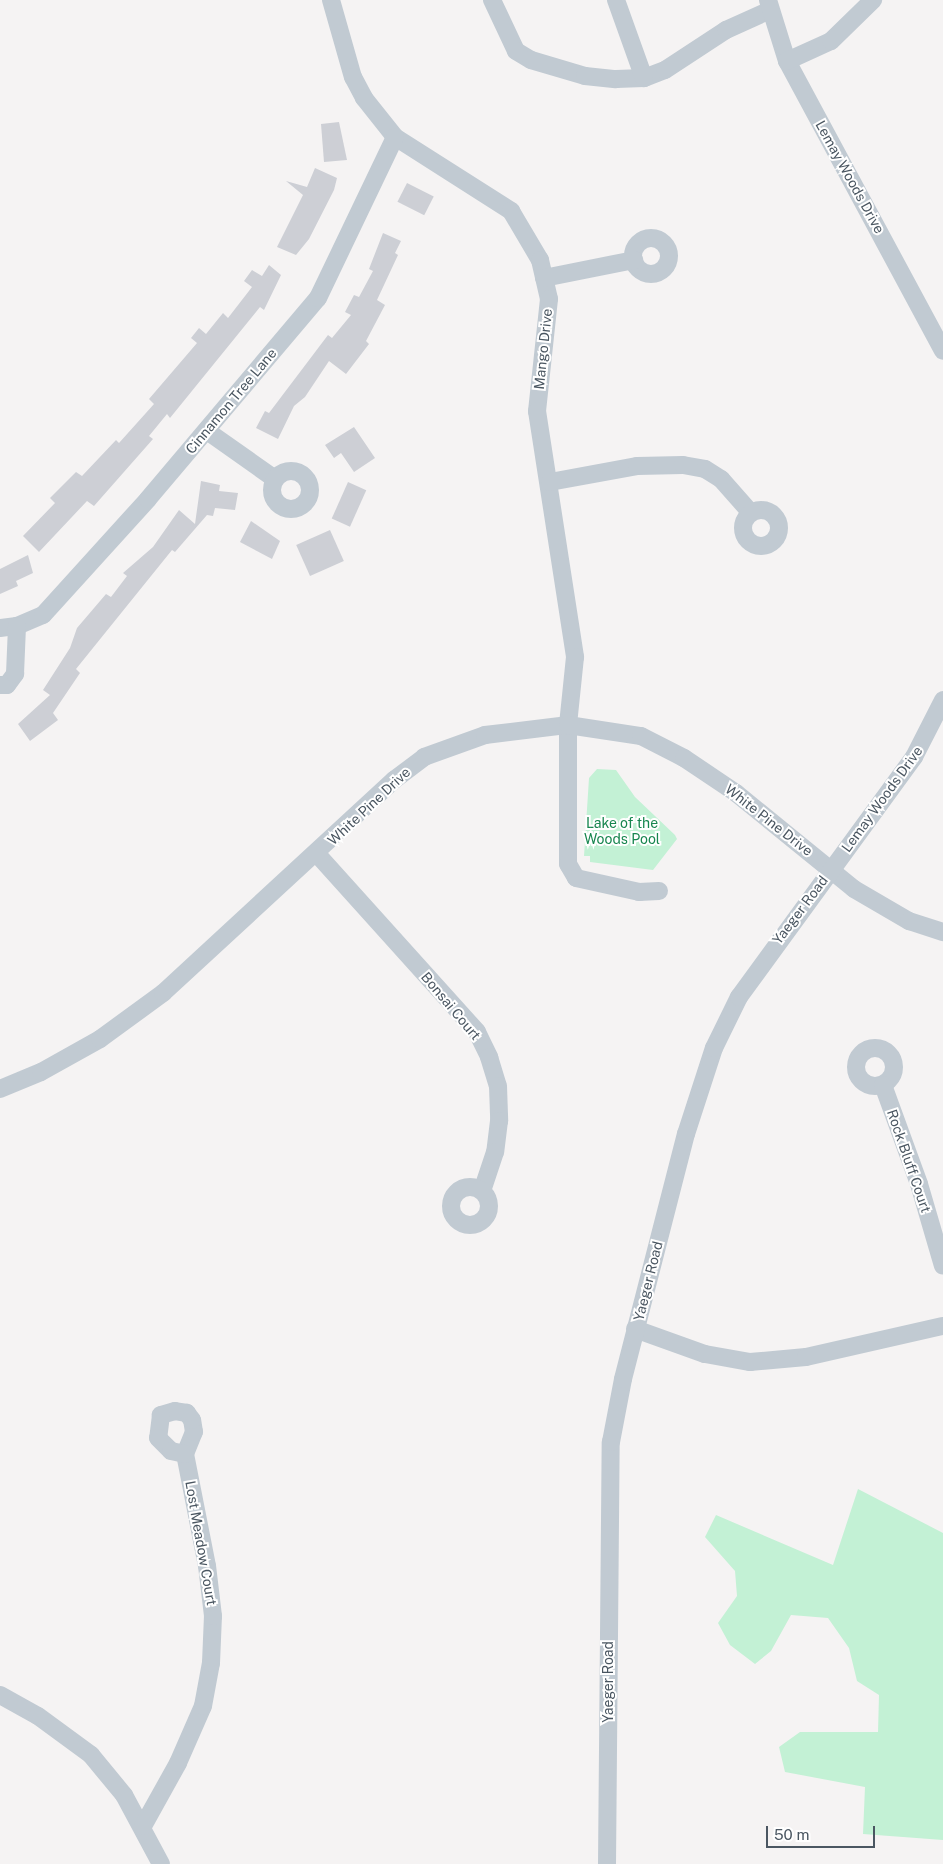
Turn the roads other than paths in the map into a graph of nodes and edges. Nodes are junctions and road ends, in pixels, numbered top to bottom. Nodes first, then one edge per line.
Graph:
1 (331, 0) edge
2 (492, 0) edge
3 (616, 0) edge
4 (873, 0) edge
5 (769, 5) edge
6 (787, 61) junction
7 (644, 78) junction
8 (395, 137) junction
9 (634, 260) dead end
10 (544, 278) junction
11 (936, 318) edge
12 (943, 351) edge
13 (207, 431) junction
14 (275, 479) dead end
15 (550, 482) junction
16 (751, 513) dead end
17 (8, 627) edge
18 (0, 685) edge
19 (943, 700) edge
20 (568, 725) junction
21 (317, 854) junction
22 (830, 869) junction
23 (660, 891) dead end
24 (943, 932) edge
25 (883, 1085) dead end
26 (0, 1089) edge
27 (482, 1192) dead end
28 (943, 1266) edge
29 (943, 1326) edge
30 (635, 1329) junction
31 (185, 1454) dead end
32 (0, 1695) edge
33 (143, 1826) junction
34 (161, 1864) edge
35 (607, 1864) edge

1 - 8 street, Mango Drive
2 - 7 street
3 - 7 street
4 - 6 street
5 - 6 street, Lemay Woods Drive
5 - 7 street
6 - 11 street, Lemay Woods Drive
8 - 10 street, Mango Drive
8 - 13 street, Cinnamon Tree Lane
9 - 10 street
10 - 15 street, Mango Drive
11 - 12 street, Lemay Woods Drive
13 - 14 street
13 - 17 street, Cinnamon Tree Lane
15 - 16 street
15 - 20 street, Mango Drive
17 - 18 street, Cinnamon Tree Lane
19 - 22 street, Lemay Woods Drive
20 - 21 street, White Pine Drive
20 - 22 street, White Pine Drive
20 - 23 street, Mango Drive
21 - 26 street, White Pine Drive
21 - 27 street, Bonsai Court
22 - 24 street, Yaeger Road
22 - 30 street, Yaeger Road
25 - 28 street, Rock Bluff Court
29 - 30 street
30 - 35 street, Yaeger Road
31 - 33 street, Lost Meadow Court
32 - 33 street
33 - 34 street

